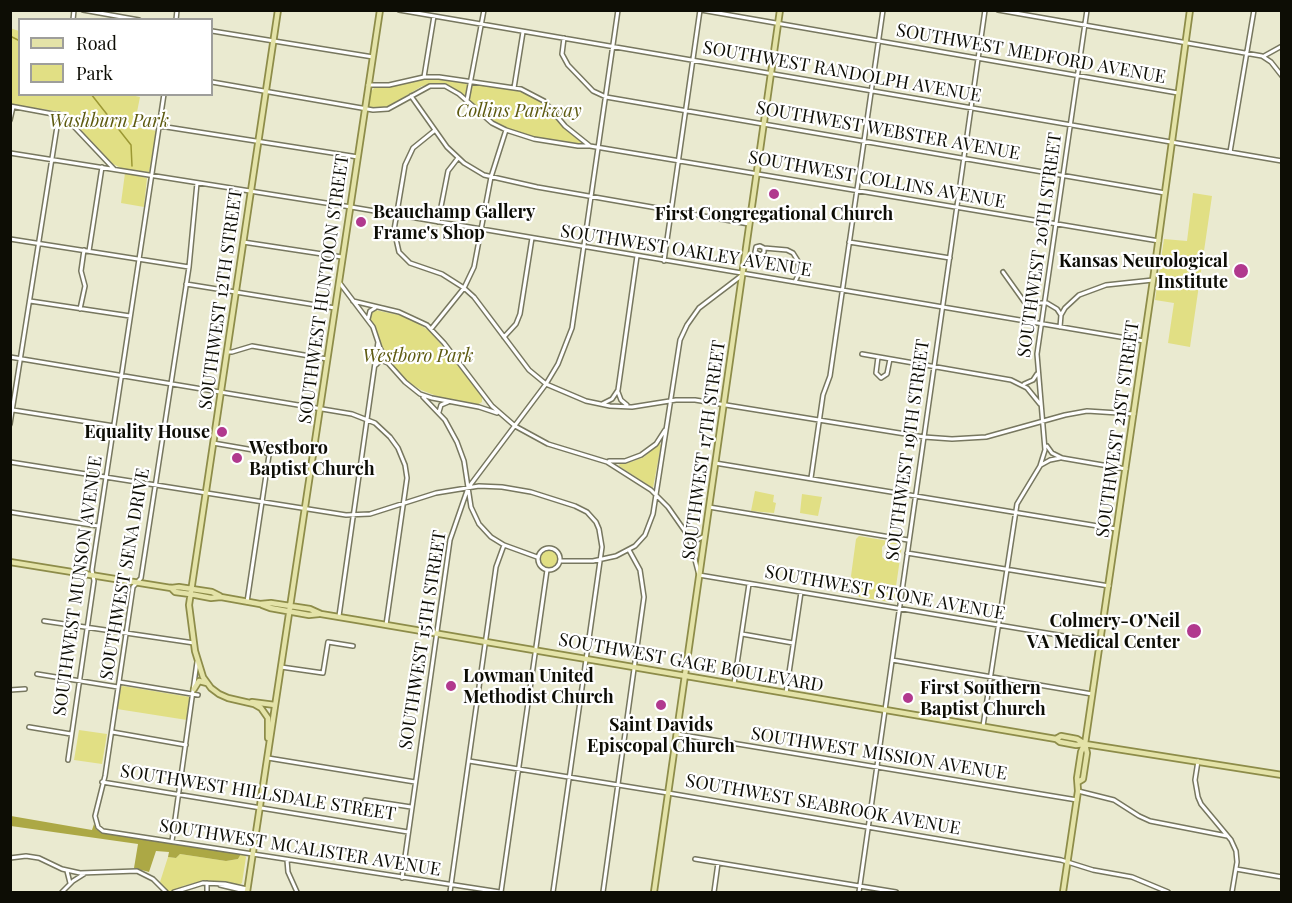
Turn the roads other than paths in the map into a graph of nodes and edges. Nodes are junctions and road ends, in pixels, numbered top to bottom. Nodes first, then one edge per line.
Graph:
1 (82, 10) edge
2 (278, 10) edge
3 (380, 10) edge
4 (399, 10) edge
5 (484, 10) edge
6 (618, 10) edge
7 (700, 10) edge
8 (780, 10) edge
9 (883, 10) edge
10 (985, 10) edge
11 (998, 10) edge
12 (1087, 10) edge
13 (1190, 10) edge
14 (1254, 10) edge
15 (434, 16) junction
16 (128, 18) edge
17 (778, 24) junction
18 (481, 25) junction
19 (1084, 25) junction
20 (213, 31) edge
21 (523, 32) junction
22 (564, 38) junction
23 (879, 41) junction
24 (273, 42) junction
25 (1185, 43) junction
26 (1281, 46) edge
27 (613, 47) junction
28 (1247, 53) junction
29 (1262, 56) junction
30 (373, 57) junction
31 (978, 57) junction
32 (693, 60) junction
33 (772, 74) junction
34 (1077, 75) junction
35 (1281, 76) edge
36 (424, 77) junction
37 (471, 80) junction
38 (213, 82) edge
39 (369, 85) junction
40 (514, 87) junction
41 (871, 91) junction
42 (266, 92) junction
43 (1178, 93) junction
44 (164, 96) edge
45 (411, 96) junction
46 (606, 97) junction
47 (466, 101) junction
48 (12, 106) edge
49 (365, 108) junction
50 (971, 108) junction
51 (686, 110) junction
52 (59, 114) junction
53 (10, 120) edge
54 (764, 124) junction
55 (1070, 125) junction
56 (160, 126) junction
57 (506, 130) junction
58 (434, 131) junction
59 (259, 141) junction
60 (864, 141) junction
61 (1172, 143) junction
62 (590, 146) junction
63 (598, 147) junction
64 (1230, 152) junction
65 (10, 153) edge
66 (358, 158) junction
67 (458, 158) junction
68 (964, 158) junction
69 (52, 159) junction
70 (678, 161) junction
71 (1281, 161) edge
72 (102, 167) junction
73 (114, 169) junction
74 (757, 174) junction
75 (151, 175) junction
76 (1063, 175) junction
77 (491, 177) junction
78 (197, 183) junction
79 (250, 191) junction
80 (856, 191) junction
81 (1166, 193) junction
82 (591, 196) junction
83 (351, 207) junction
84 (957, 207) junction
85 (671, 211) junction
86 (396, 215) junction
87 (438, 222) junction
88 (750, 224) junction
89 (1056, 224) junction
90 (482, 230) junction
91 (532, 238) junction
92 (10, 239) edge
93 (1159, 241) junction
94 (243, 242) junction
95 (849, 242) junction
96 (39, 243) junction
97 (584, 247) junction
98 (764, 249) dead end
99 (84, 250) junction
100 (89, 251) junction
101 (637, 256) junction
102 (343, 258) junction
103 (950, 258) junction
104 (138, 259) junction
105 (664, 261) junction
106 (189, 267) junction
107 (1003, 272) dead end
108 (742, 274) junction
109 (1153, 280) junction
110 (339, 282) junction
111 (795, 282) junction
112 (186, 284) junction
113 (464, 288) junction
114 (843, 291) junction
115 (236, 292) junction
116 (30, 301) junction
117 (353, 301) junction
118 (1044, 303) junction
119 (942, 307) junction
120 (1028, 307) junction
121 (335, 308) junction
122 (377, 308) junction
123 (80, 309) junction
124 (1061, 315) junction
125 (130, 316) junction
126 (368, 321) junction
127 (1022, 321) junction
128 (1041, 324) junction
129 (1060, 327) junction
130 (431, 329) junction
131 (504, 337) junction
132 (1144, 341) junction
133 (378, 342) junction
134 (227, 352) junction
135 (862, 354) dead end
136 (10, 357) edge
137 (878, 357) junction
138 (21, 358) junction
139 (328, 359) junction
140 (890, 359) junction
141 (388, 363) junction
142 (375, 366) junction
143 (934, 366) junction
144 (1038, 373) junction
145 (121, 376) junction
146 (546, 384) junction
147 (1022, 384) junction
148 (171, 385) junction
149 (618, 390) junction
150 (221, 393) junction
151 (420, 394) junction
152 (484, 396) junction
153 (12, 399) edge
154 (448, 402) junction
155 (669, 402) junction
156 (600, 404) junction
157 (724, 404) junction
158 (479, 407) junction
159 (632, 407) junction
160 (320, 409) junction
161 (1042, 409) junction
162 (13, 410) junction
163 (440, 414) junction
164 (500, 414) junction
165 (1134, 414) junction
166 (367, 419) junction
167 (819, 420) junction
168 (1043, 421) junction
169 (10, 424) edge
170 (114, 426) junction
171 (515, 426) junction
172 (666, 428) junction
173 (924, 437) junction
174 (213, 443) junction
175 (1046, 444) junction
176 (1062, 458) junction
177 (10, 462) edge
178 (607, 462) junction
179 (715, 463) junction
180 (1040, 466) junction
181 (1126, 469) junction
182 (106, 477) junction
183 (811, 478) junction
184 (156, 485) junction
185 (468, 488) junction
186 (205, 494) junction
187 (656, 494) junction
188 (915, 496) junction
189 (262, 503) junction
190 (405, 503) junction
191 (709, 507) junction
192 (305, 510) junction
193 (10, 512) edge
194 (1015, 513) junction
195 (354, 516) junction
196 (98, 526) junction
197 (1118, 529) junction
198 (705, 536) junction
199 (689, 537) junction
200 (909, 541) junction
201 (504, 545) junction
202 (629, 550) junction
203 (907, 553) junction
204 (537, 557) junction
205 (600, 560) junction
206 (560, 561) junction
207 (10, 562) edge
208 (1007, 569) junction
209 (547, 570) junction
210 (93, 575) junction
211 (699, 575) junction
212 (137, 583) junction
213 (749, 584) junction
214 (1109, 586) junction
215 (190, 591) junction
216 (801, 592) junction
217 (247, 602) junction
218 (290, 609) junction
219 (899, 609) junction
220 (339, 617) junction
221 (45, 621) dead end
222 (386, 625) junction
223 (999, 626) junction
224 (87, 628) junction
225 (436, 633) junction
226 (126, 634) junction
227 (742, 634) junction
228 (485, 641) junction
229 (1101, 642) junction
230 (194, 643) junction
231 (793, 643) junction
232 (353, 646) dead end
233 (536, 650) junction
234 (197, 658) junction
235 (586, 658) junction
236 (892, 660) junction
237 (280, 667) junction
238 (634, 667) junction
239 (37, 674) dead end
240 (685, 675) junction
241 (991, 676) junction
242 (79, 681) junction
243 (119, 682) junction
244 (207, 683) junction
245 (734, 684) junction
246 (118, 688) junction
247 (25, 689) dead end
248 (10, 690) edge
249 (195, 693) junction
250 (786, 693) junction
251 (1092, 694) junction
252 (234, 700) junction
253 (275, 705) junction
254 (884, 709) junction
255 (983, 726) junction
256 (29, 727) dead end
257 (112, 732) junction
258 (71, 734) junction
259 (677, 734) junction
260 (1085, 744) junction
261 (186, 745) junction
262 (269, 749) junction
263 (268, 758) junction
264 (68, 760) dead end
265 (469, 761) junction
266 (1198, 761) junction
267 (876, 768) junction
268 (519, 770) junction
269 (1281, 775) edge
270 (569, 778) junction
271 (102, 782) junction
272 (415, 782) junction
273 (617, 786) junction
274 (1078, 791) junction
275 (668, 793) junction
276 (179, 794) junction
277 (365, 800) dead end
278 (1077, 800) junction
279 (412, 807) junction
280 (261, 808) junction
281 (98, 827) joint
282 (868, 827) junction
283 (408, 832) junction
284 (1227, 836) junction
285 (172, 841) junction
286 (254, 854) junction
287 (10, 858) edge
288 (695, 859) dead end
289 (287, 860) junction
290 (1068, 862) junction
291 (718, 863) junction
292 (1236, 869) junction
293 (67, 871) junction
294 (86, 873) junction
295 (1281, 877) edge
296 (402, 878) junction
297 (207, 883) junction
298 (70, 884) junction
299 (452, 885) junction
300 (859, 886) junction
301 (248, 891) edge
302 (63, 892) edge
303 (166, 892) edge
304 (174, 892) edge
305 (207, 892) edge
306 (297, 892) edge
307 (450, 892) edge
308 (501, 892) edge
309 (553, 892) edge
310 (603, 892) edge
311 (654, 892) edge
312 (714, 892) edge
313 (859, 892) edge
314 (896, 892) edge
315 (1063, 892) edge
316 (1168, 892) edge
317 (1232, 892) edge

1 - 16 street
2 - 24 main road, SOUTHWEST 12TH STREET
3 - 30 main road, SOUTHWEST HUNTOON STREET
4 - 15 street, SOUTHWEST RANDOLPH AVENUE
5 - 18 street
6 - 27 street, SOUTHWEST 15TH STREET
7 - 17 street, SOUTHWEST MEDFORD AVENUE
7 - 32 street
8 - 17 main road, SOUTHWEST 17TH STREET
9 - 23 street
10 - 31 street, SOUTHWEST 19TH STREET
11 - 19 street
12 - 19 street, SOUTHWEST 20TH STREET
13 - 25 main road, SOUTHWEST 21ST STREET
14 - 28 street
15 - 18 street, SOUTHWEST RANDOLPH AVENUE
15 - 36 street
17 - 23 street, SOUTHWEST MEDFORD AVENUE
17 - 33 main road, SOUTHWEST 17TH STREET
18 - 21 street, SOUTHWEST RANDOLPH AVENUE
18 - 37 street
19 - 25 street
19 - 34 street, SOUTHWEST 20TH STREET
20 - 24 street
21 - 22 street, SOUTHWEST RANDOLPH AVENUE
21 - 40 street
22 - 27 street, SOUTHWEST RANDOLPH AVENUE
22 - 46 street
23 - 31 street, SOUTHWEST MEDFORD AVENUE
23 - 41 street
24 - 30 street
24 - 42 main road, SOUTHWEST 12TH STREET
25 - 28 street
25 - 43 main road, SOUTHWEST 21ST STREET
26 - 29 street
27 - 32 street, SOUTHWEST RANDOLPH AVENUE
27 - 46 street, SOUTHWEST 15TH STREET
28 - 29 street
28 - 64 street
29 - 35 street
30 - 39 main road, SOUTHWEST HUNTOON STREET
31 - 34 street, SOUTHWEST MEDFORD AVENUE
31 - 50 street, SOUTHWEST 19TH STREET
32 - 33 street, SOUTHWEST RANDOLPH AVENUE
32 - 51 street
33 - 41 street, SOUTHWEST RANDOLPH AVENUE
33 - 54 main road, SOUTHWEST 17TH STREET
34 - 43 street, SOUTHWEST MEDFORD AVENUE
34 - 55 street, SOUTHWEST 20TH STREET
36 - 37 street
36 - 39 street
37 - 40 street
37 - 47 street
38 - 42 street, SOUTHWEST COLLINS AVENUE
39 - 49 main road, SOUTHWEST HUNTOON STREET
40 - 62 street
41 - 50 street, SOUTHWEST RANDOLPH AVENUE
41 - 60 street
42 - 49 street, SOUTHWEST COLLINS AVENUE
42 - 59 main road, SOUTHWEST 12TH STREET
43 - 61 main road, SOUTHWEST 21ST STREET
44 - 56 street, SOUTHWEST MUNSON AVENUE
45 - 47 street, SOUTHWEST COLLINS AVENUE
45 - 49 street, SOUTHWEST COLLINS AVENUE
45 - 58 street
46 - 51 street, SOUTHWEST WEBSTER AVENUE
46 - 63 street, SOUTHWEST 15TH STREET
47 - 57 street, SOUTHWEST COLLINS AVENUE
48 - 52 street
48 - 53 street
49 - 66 main road, SOUTHWEST HUNTOON STREET
50 - 55 street, SOUTHWEST RANDOLPH AVENUE
50 - 68 street, SOUTHWEST 19TH STREET
51 - 54 street, SOUTHWEST WEBSTER AVENUE
51 - 70 street
52 - 69 street
52 - 73 street
54 - 60 street, SOUTHWEST WEBSTER AVENUE
54 - 74 main road, SOUTHWEST 17TH STREET
55 - 61 street, SOUTHWEST RANDOLPH AVENUE
55 - 76 street, SOUTHWEST 20TH STREET
56 - 59 street
56 - 75 street, SOUTHWEST MUNSON AVENUE
57 - 62 street, SOUTHWEST COLLINS AVENUE
57 - 77 street
58 - 67 street
58 - 86 street
59 - 66 street
59 - 79 main road, SOUTHWEST 12TH STREET
60 - 68 street, SOUTHWEST WEBSTER AVENUE
60 - 80 street
61 - 64 street, SOUTHWEST RANDOLPH AVENUE
61 - 81 main road, SOUTHWEST 21ST STREET
62 - 63 street, SOUTHWEST COLLINS AVENUE
63 - 70 street, SOUTHWEST COLLINS AVENUE
63 - 82 street, SOUTHWEST 15TH STREET
64 - 71 street, SOUTHWEST RANDOLPH AVENUE
65 - 69 street, SOUTHWEST OAKLEY AVENUE
66 - 83 main road, SOUTHWEST HUNTOON STREET
67 - 77 street
67 - 87 street
68 - 76 street, SOUTHWEST WEBSTER AVENUE
68 - 84 street, SOUTHWEST 19TH STREET
69 - 72 street, SOUTHWEST OAKLEY AVENUE
69 - 96 street
70 - 74 street, SOUTHWEST COLLINS AVENUE
70 - 85 street
72 - 73 street, SOUTHWEST OAKLEY AVENUE
72 - 100 street
73 - 75 street, SOUTHWEST OAKLEY AVENUE
74 - 80 street, SOUTHWEST COLLINS AVENUE
74 - 88 main road, SOUTHWEST 17TH STREET
75 - 78 street, SOUTHWEST OAKLEY AVENUE
75 - 104 street, SOUTHWEST MUNSON AVENUE
76 - 81 street, SOUTHWEST WEBSTER AVENUE
76 - 89 street, SOUTHWEST 20TH STREET
77 - 82 street
77 - 90 street
78 - 79 street, SOUTHWEST OAKLEY AVENUE
78 - 106 street, SOUTHWEST SENA DRIVE
79 - 83 street, SOUTHWEST OAKLEY AVENUE
79 - 94 main road, SOUTHWEST 12TH STREET
80 - 84 street, SOUTHWEST COLLINS AVENUE
80 - 95 street
81 - 93 main road, SOUTHWEST 21ST STREET
82 - 85 street
82 - 97 street, SOUTHWEST 15TH STREET
83 - 86 street, SOUTHWEST OAKLEY AVENUE
83 - 102 main road, SOUTHWEST HUNTOON STREET
84 - 89 street, SOUTHWEST COLLINS AVENUE
84 - 103 street, SOUTHWEST 19TH STREET
85 - 88 street
85 - 105 street
86 - 87 street, SOUTHWEST OAKLEY AVENUE
86 - 113 street
87 - 90 street, SOUTHWEST OAKLEY AVENUE
88 - 108 main road, SOUTHWEST 17TH STREET
89 - 93 street, SOUTHWEST COLLINS AVENUE
89 - 118 street, SOUTHWEST 20TH STREET
90 - 91 street, SOUTHWEST OAKLEY AVENUE
90 - 113 street
91 - 97 street, SOUTHWEST OAKLEY AVENUE
91 - 131 street
92 - 96 street
93 - 109 main road, SOUTHWEST 21ST STREET
94 - 102 street
94 - 115 main road, SOUTHWEST 12TH STREET
95 - 103 street
95 - 114 street
96 - 99 street
96 - 116 street
97 - 101 street, SOUTHWEST OAKLEY AVENUE
97 - 146 street, SOUTHWEST 15TH STREET
98 - 111 street
99 - 100 street
99 - 123 street
100 - 104 street
101 - 105 street, SOUTHWEST OAKLEY AVENUE
101 - 149 street
102 - 110 main road, SOUTHWEST HUNTOON STREET
103 - 119 street, SOUTHWEST 19TH STREET
104 - 106 street
104 - 125 street, SOUTHWEST MUNSON AVENUE
105 - 108 street, SOUTHWEST OAKLEY AVENUE
106 - 112 street, SOUTHWEST SENA DRIVE
107 - 120 street
108 - 111 street, SOUTHWEST OAKLEY AVENUE
108 - 155 street
108 - 157 main road, SOUTHWEST 17TH STREET
109 - 124 street
109 - 132 main road, SOUTHWEST 21ST STREET
110 - 117 street
110 - 121 main road, SOUTHWEST HUNTOON STREET
111 - 114 street, SOUTHWEST OAKLEY AVENUE
112 - 115 street
112 - 148 street, SOUTHWEST SENA DRIVE
113 - 130 street
113 - 131 street
114 - 119 street, SOUTHWEST OAKLEY AVENUE
114 - 167 street
115 - 121 street
115 - 134 main road, SOUTHWEST 12TH STREET
116 - 123 street
116 - 138 street
117 - 122 street
117 - 126 street
118 - 120 street
118 - 124 street
118 - 128 street, SOUTHWEST 20TH STREET
119 - 127 street, SOUTHWEST OAKLEY AVENUE
119 - 143 street, SOUTHWEST 19TH STREET
120 - 127 street
121 - 139 main road, SOUTHWEST HUNTOON STREET
122 - 126 street
122 - 130 street
123 - 125 street
124 - 129 street
125 - 145 street, SOUTHWEST MUNSON AVENUE
126 - 133 street
127 - 128 street, SOUTHWEST OAKLEY AVENUE
128 - 129 street, SOUTHWEST OAKLEY AVENUE
128 - 144 street, SOUTHWEST 20TH STREET
129 - 132 street, SOUTHWEST OAKLEY AVENUE
130 - 152 street
131 - 146 street
132 - 165 main road, SOUTHWEST 21ST STREET
133 - 141 street
133 - 142 street
134 - 139 street
134 - 150 main road, SOUTHWEST 12TH STREET
135 - 137 street
136 - 138 street
137 - 140 street
137 - 140 street
138 - 145 street
138 - 153 street
139 - 160 main road, SOUTHWEST HUNTOON STREET
140 - 143 street
141 - 142 street
141 - 151 street
142 - 166 street
143 - 147 street
143 - 173 street, SOUTHWEST 19TH STREET
144 - 147 street
144 - 161 street, SOUTHWEST 20TH STREET
145 - 148 street
145 - 170 street, SOUTHWEST MUNSON AVENUE
146 - 156 street
146 - 171 street, SOUTHWEST 15TH STREET
147 - 161 street
148 - 150 street
148 - 184 street, SOUTHWEST SENA DRIVE
149 - 156 street
149 - 159 street
150 - 160 street
150 - 174 main road, SOUTHWEST 12TH STREET
151 - 154 street
151 - 163 street
152 - 158 street
152 - 164 street
153 - 162 street
154 - 158 street
154 - 163 street
155 - 157 street
155 - 159 street
155 - 172 street
156 - 159 street
157 - 167 street
157 - 179 main road, SOUTHWEST 17TH STREET
158 - 164 street
160 - 166 street
160 - 192 main road, SOUTHWEST HUNTOON STREET
161 - 168 street, SOUTHWEST 20TH STREET
162 - 169 street
162 - 170 street
163 - 185 street
164 - 171 street
165 - 168 street
165 - 181 main road, SOUTHWEST 21ST STREET
166 - 190 street
166 - 195 street
167 - 173 street
167 - 183 street
168 - 173 street
168 - 175 street, SOUTHWEST 20TH STREET
170 - 182 street, SOUTHWEST MUNSON AVENUE
171 - 178 street
171 - 185 street, SOUTHWEST 15TH STREET
172 - 178 street
172 - 187 street
173 - 188 street, SOUTHWEST 19TH STREET
174 - 186 main road, SOUTHWEST 12TH STREET
174 - 189 street
175 - 176 street
175 - 180 street, SOUTHWEST 20TH STREET
176 - 180 street
176 - 181 street
177 - 182 street
178 - 187 street
179 - 183 street
179 - 191 main road, SOUTHWEST 17TH STREET
180 - 194 street, SOUTHWEST 20TH STREET
181 - 197 main road, SOUTHWEST 21ST STREET
182 - 184 street
182 - 196 street, SOUTHWEST MUNSON AVENUE
183 - 188 street
184 - 186 street
184 - 212 street, SOUTHWEST SENA DRIVE
185 - 190 street
185 - 201 street
185 - 205 street
185 - 225 street, SOUTHWEST 15TH STREET
186 - 189 street
186 - 215 main road, SOUTHWEST 12TH STREET
187 - 199 street
187 - 202 street
188 - 194 street
188 - 200 street, SOUTHWEST 19TH STREET
189 - 192 street
189 - 217 street
190 - 195 street
190 - 222 street
191 - 198 main road, SOUTHWEST 17TH STREET
191 - 200 street
192 - 195 street
192 - 218 main road, SOUTHWEST HUNTOON STREET
193 - 196 street
194 - 197 street
194 - 208 street, SOUTHWEST 20TH STREET
195 - 220 street
196 - 210 street, SOUTHWEST MUNSON AVENUE
197 - 214 main road, SOUTHWEST 21ST STREET
198 - 199 street
198 - 211 main road, SOUTHWEST 17TH STREET
199 - 211 street
200 - 203 street, SOUTHWEST 19TH STREET
201 - 204 street
201 - 228 street
202 - 205 street
202 - 238 street
203 - 208 street
203 - 219 street, SOUTHWEST 19TH STREET
204 - 206 street
204 - 209 street
205 - 206 street
205 - 235 street
206 - 209 street
207 - 210 main road, SOUTHWEST GAGE BOULEVARD
208 - 214 street
208 - 223 street, SOUTHWEST 20TH STREET
209 - 233 street
210 - 212 main road, SOUTHWEST GAGE BOULEVARD
210 - 224 street, SOUTHWEST MUNSON AVENUE
211 - 213 street, SOUTHWEST STONE AVENUE
211 - 240 main road, SOUTHWEST 17TH STREET
212 - 215 main road, SOUTHWEST GAGE BOULEVARD
212 - 226 street, SOUTHWEST SENA DRIVE
213 - 216 street, SOUTHWEST STONE AVENUE
213 - 227 street
214 - 229 main road, SOUTHWEST 21ST STREET
215 - 217 main road, SOUTHWEST GAGE BOULEVARD
215 - 230 main road, SOUTHWEST 12TH STREET
216 - 219 street, SOUTHWEST STONE AVENUE
216 - 231 street
217 - 218 main road, SOUTHWEST GAGE BOULEVARD
218 - 220 main road, SOUTHWEST GAGE BOULEVARD
218 - 237 main road, SOUTHWEST HUNTOON STREET
219 - 223 street, SOUTHWEST STONE AVENUE
219 - 236 street, SOUTHWEST 19TH STREET
220 - 222 main road, SOUTHWEST GAGE BOULEVARD
221 - 224 street
222 - 225 main road, SOUTHWEST GAGE BOULEVARD
223 - 229 street, SOUTHWEST STONE AVENUE
223 - 241 street, SOUTHWEST 20TH STREET
224 - 226 street
224 - 242 street, SOUTHWEST MUNSON AVENUE
225 - 228 main road, SOUTHWEST GAGE BOULEVARD
225 - 272 street, SOUTHWEST 15TH STREET
226 - 230 street
226 - 243 street, SOUTHWEST SENA DRIVE
227 - 231 street
227 - 245 street
228 - 233 main road, SOUTHWEST GAGE BOULEVARD
228 - 265 street
229 - 251 main road, SOUTHWEST 21ST STREET
230 - 234 main road, SOUTHWEST 12TH STREET
231 - 250 street
232 - 237 street
233 - 235 main road, SOUTHWEST GAGE BOULEVARD
233 - 268 street
234 - 244 main road
234 - 249 street, SOUTHWEST 12TH STREET
235 - 238 main road, SOUTHWEST GAGE BOULEVARD
235 - 270 street
236 - 241 street
236 - 254 street, SOUTHWEST 19TH STREET
237 - 253 main road, SOUTHWEST HUNTOON STREET
238 - 240 main road, SOUTHWEST GAGE BOULEVARD
238 - 273 street
239 - 242 street
240 - 245 main road, SOUTHWEST GAGE BOULEVARD
240 - 259 main road, SOUTHWEST 17TH STREET
241 - 251 street
241 - 255 street, SOUTHWEST 20TH STREET
242 - 246 street
242 - 258 street, SOUTHWEST MUNSON AVENUE
243 - 246 street, SOUTHWEST SENA DRIVE
243 - 249 street
244 - 249 main road
244 - 252 main road
245 - 250 main road, SOUTHWEST GAGE BOULEVARD
246 - 257 street, SOUTHWEST SENA DRIVE
247 - 248 street
249 - 261 street, SOUTHWEST 12TH STREET
250 - 254 main road, SOUTHWEST GAGE BOULEVARD
251 - 260 main road, SOUTHWEST 21ST STREET
252 - 253 main road
252 - 262 main road
253 - 262 main road, SOUTHWEST HUNTOON STREET
254 - 255 main road, SOUTHWEST GAGE BOULEVARD
254 - 267 street, SOUTHWEST 19TH STREET
255 - 260 main road, SOUTHWEST GAGE BOULEVARD
256 - 258 street
257 - 261 street
257 - 271 street, SOUTHWEST SENA DRIVE
258 - 264 street, SOUTHWEST MUNSON AVENUE
259 - 267 street, SOUTHWEST MISSION AVENUE
259 - 275 main road, SOUTHWEST 17TH STREET
260 - 266 main road, SOUTHWEST GAGE BOULEVARD
260 - 274 main road, SOUTHWEST 21ST STREET
261 - 276 street, SOUTHWEST 12TH STREET
262 - 263 main road, SOUTHWEST HUNTOON STREET
263 - 272 street
263 - 280 main road, SOUTHWEST HUNTOON STREET
265 - 268 street, SOUTHWEST SEABROOK AVENUE
265 - 299 street
266 - 269 main road, SOUTHWEST GAGE BOULEVARD
266 - 284 street
267 - 278 street, SOUTHWEST MISSION AVENUE
267 - 282 street, SOUTHWEST 19TH STREET
268 - 270 street, SOUTHWEST SEABROOK AVENUE
268 - 308 street
270 - 273 street, SOUTHWEST SEABROOK AVENUE
270 - 309 street
271 - 276 street, SOUTHWEST HILLSDALE STREET
271 - 281 street, SOUTHWEST SENA DRIVE
272 - 279 street, SOUTHWEST 15TH STREET
273 - 275 street, SOUTHWEST SEABROOK AVENUE
273 - 310 street
274 - 278 main road, SOUTHWEST 21ST STREET
274 - 284 street
275 - 282 street, SOUTHWEST SEABROOK AVENUE
275 - 311 main road, SOUTHWEST 17TH STREET
276 - 280 street, SOUTHWEST HILLSDALE STREET
276 - 285 street, SOUTHWEST 12TH STREET
277 - 279 street
278 - 290 main road, SOUTHWEST 21ST STREET
279 - 283 street, SOUTHWEST 15TH STREET
280 - 283 street, SOUTHWEST HILLSDALE STREET
280 - 286 main road, SOUTHWEST HUNTOON STREET
281 - 285 street, SOUTHWEST MCALISTER AVENUE
282 - 290 street, SOUTHWEST SEABROOK AVENUE
282 - 300 street, SOUTHWEST 19TH STREET
283 - 296 street, SOUTHWEST 15TH STREET
284 - 292 street
285 - 286 street, SOUTHWEST MCALISTER AVENUE
286 - 289 street, SOUTHWEST MCALISTER AVENUE
286 - 301 main road, SOUTHWEST HUNTOON STREET
287 - 293 street
288 - 291 street
289 - 296 street, SOUTHWEST MCALISTER AVENUE
289 - 306 street
290 - 315 main road, SOUTHWEST 21ST STREET
290 - 316 street, SOUTHWEST SEABROOK AVENUE
291 - 300 street
291 - 312 street
292 - 295 street
292 - 317 street
293 - 294 street
293 - 298 street
294 - 298 street
294 - 303 street
296 - 299 street, SOUTHWEST MCALISTER AVENUE
297 - 301 street
297 - 304 street
297 - 305 street
298 - 302 street
299 - 307 street
299 - 308 street, SOUTHWEST MCALISTER AVENUE
300 - 313 street, SOUTHWEST 19TH STREET
300 - 314 street

